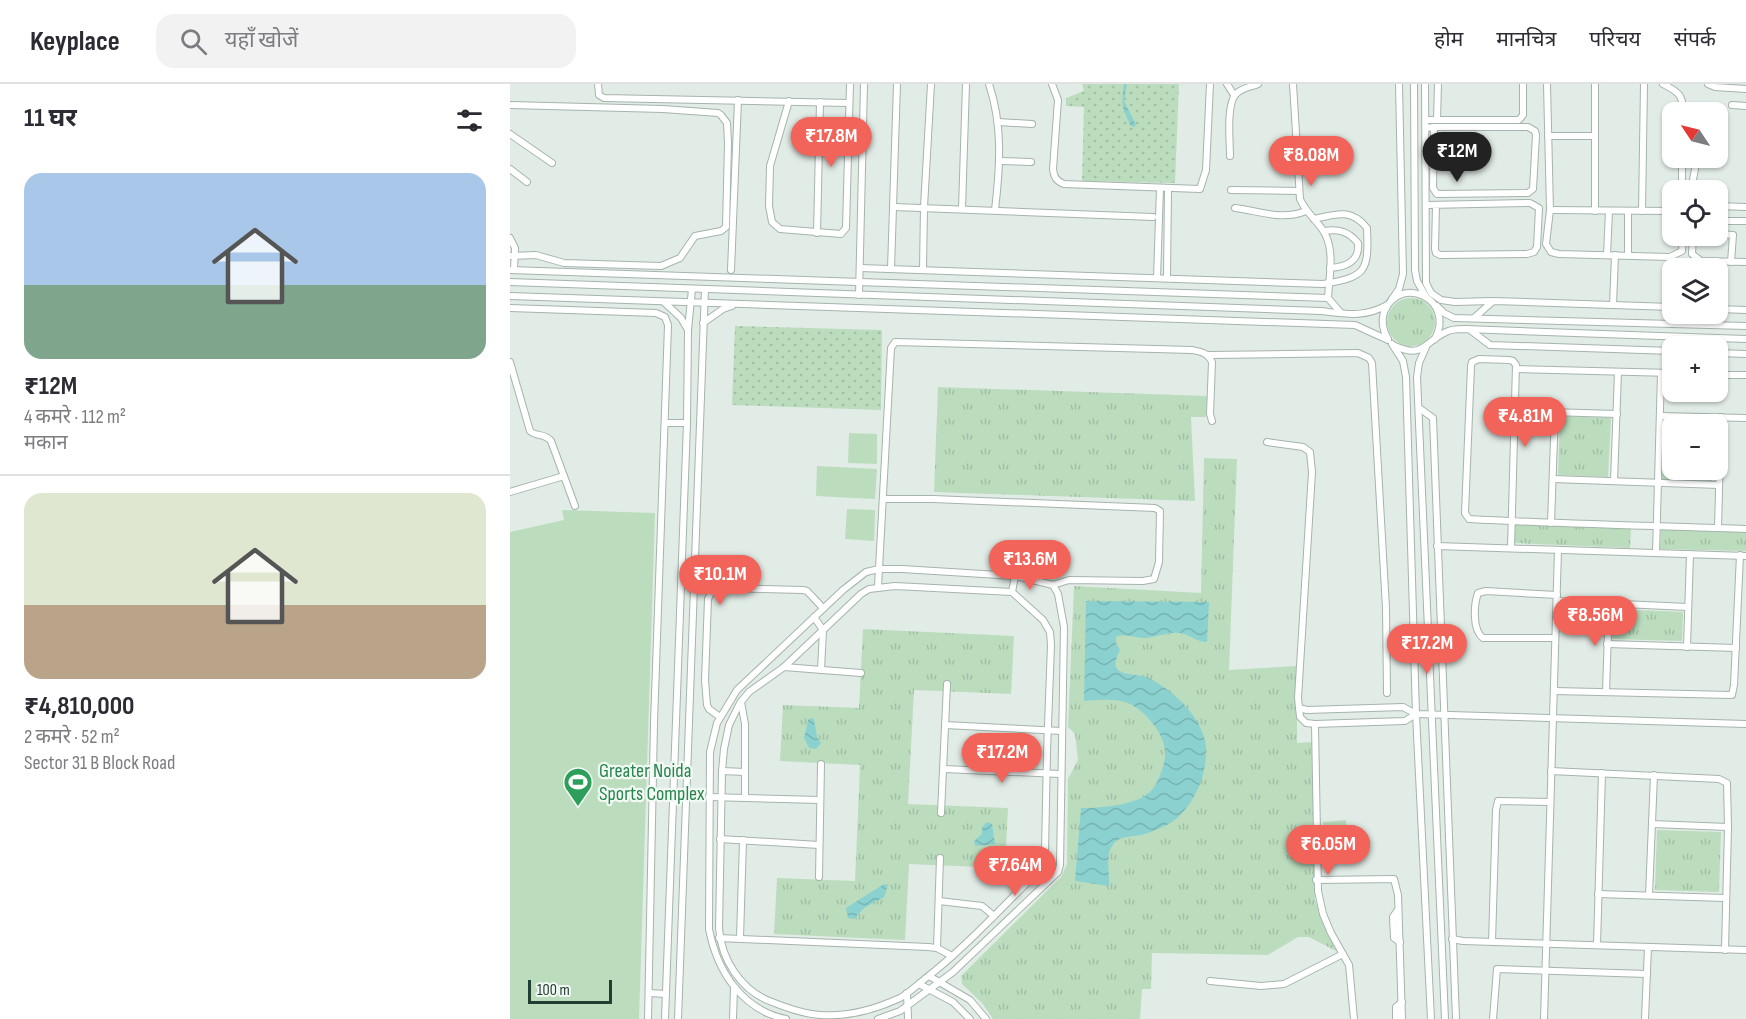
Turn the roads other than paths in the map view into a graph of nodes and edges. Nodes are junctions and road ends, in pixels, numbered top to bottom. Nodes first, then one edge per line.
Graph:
1 (598, 84) edge
2 (850, 84) edge
3 (864, 84) edge
4 (897, 84) edge
5 (931, 84) edge
6 (966, 84) edge
7 (990, 84) edge
8 (1052, 84) edge
9 (1210, 84) edge
10 (1227, 84) edge
11 (1258, 84) edge
12 (1293, 84) edge
13 (1399, 84) edge
14 (1414, 84) edge
15 (1425, 84) edge
16 (1438, 84) edge
17 (1523, 84) edge
18 (1547, 84) edge
19 (1595, 84) edge
20 (1644, 84) edge
21 (1663, 84) edge
22 (1708, 84) edge
23 (1731, 86) edge
24 (1746, 89) edge
25 (1234, 95) junction
26 (738, 100) junction
27 (789, 101) junction
28 (820, 102) junction
29 (1682, 102) edge
30 (848, 103) junction
31 (510, 105) edge
32 (1732, 105) dead end
33 (1746, 106) edge
34 (1426, 120) junction
35 (1437, 120) junction
36 (998, 122) junction
37 (1032, 124) dead end
38 (1434, 127) junction
39 (1426, 128) junction
40 (510, 134) edge
41 (1548, 136) junction
42 (1595, 136) junction
43 (1230, 156) dead end
44 (1000, 161) junction
45 (1030, 162) dead end
46 (552, 163) dead end
47 (510, 169) edge
48 (1695, 169) dead end
49 (1693, 180) edge
50 (527, 182) dead end
51 (1160, 188) junction
52 (1168, 188) junction
53 (1232, 190) dead end
54 (1299, 191) junction
55 (1427, 205) junction
56 (1436, 205) junction
57 (1728, 206) edge
58 (894, 207) junction
59 (924, 207) junction
60 (1746, 207) edge
61 (1235, 208) dead end
62 (962, 209) junction
63 (995, 210) junction
64 (1306, 210) junction
65 (1550, 210) junction
66 (1595, 211) junction
67 (1609, 211) junction
68 (1628, 211) junction
69 (1642, 211) junction
70 (1662, 211) edge
71 (1153, 217) dead end
72 (1314, 219) junction
73 (1728, 221) edge
74 (1746, 221) edge
75 (1427, 225) junction
76 (1324, 231) junction
77 (817, 233) junction
78 (1728, 235) edge
79 (510, 238) edge
80 (1415, 246) junction
81 (1683, 246) edge
82 (1692, 246) edge
83 (1611, 255) junction
84 (1628, 255) junction
85 (513, 256) edge
86 (1731, 262) junction
87 (1746, 262) edge
88 (860, 268) junction
89 (1330, 268) junction
90 (891, 269) junction
91 (512, 270) edge
92 (731, 270) dead end
93 (922, 270) junction
94 (1157, 278) junction
95 (1167, 278) junction
96 (510, 281) edge
97 (860, 281) junction
98 (1329, 283) junction
99 (692, 289) junction
100 (705, 290) junction
101 (859, 295) junction
102 (510, 298) edge
103 (564, 298) junction
104 (1328, 298) junction
105 (1429, 299) junction
106 (1493, 301) junction
107 (664, 302) junction
108 (1390, 302) junction
109 (692, 303) junction
110 (704, 303) junction
111 (738, 304) junction
112 (1613, 305) junction
113 (1662, 307) edge
114 (510, 308) edge
115 (554, 309) junction
116 (1728, 309) edge
117 (1746, 310) edge
118 (1341, 313) junction
119 (1474, 318) junction
120 (703, 323) junction
121 (1746, 326) edge
122 (1469, 329) junction
123 (688, 330) junction
124 (1435, 339) junction
125 (1746, 339) edge
126 (1390, 342) junction
127 (1426, 347) junction
128 (1662, 351) edge
129 (1728, 353) edge
130 (1746, 354) edge
131 (1209, 355) junction
132 (510, 362) edge
133 (1516, 369) junction
134 (1618, 372) junction
135 (1661, 373) joint
136 (1728, 375) edge
137 (1746, 375) edge
138 (1419, 408) junction
139 (1515, 411) junction
140 (1556, 412) junction
141 (1617, 414) junction
142 (1660, 416) joint
143 (1728, 417) edge
144 (1746, 418) edge
145 (1212, 421) dead end
146 (665, 423) junction
147 (687, 423) junction
148 (1267, 442) dead end
149 (564, 477) junction
150 (1553, 479) junction
151 (1719, 480) edge
152 (1614, 481) junction
153 (1658, 483) junction
154 (1719, 484) junction
155 (510, 492) edge
156 (884, 499) junction
157 (575, 506) dead end
158 (1511, 521) junction
159 (1551, 523) junction
160 (1657, 526) junction
161 (1718, 528) junction
162 (1746, 529) edge
163 (1437, 546) junction
164 (1511, 548) junction
165 (1558, 550) junction
166 (1656, 553) junction
167 (1690, 554) junction
168 (1743, 555) edge
169 (879, 568) junction
170 (1015, 576) junction
171 (1053, 585) junction
172 (879, 587) junction
173 (1012, 592) junction
174 (1557, 598) junction
175 (1609, 603) junction
176 (1688, 607) junction
177 (823, 608) junction
178 (814, 617) junction
179 (1064, 627) junction
180 (823, 630) junction
181 (1050, 632) junction
182 (1555, 638) junction
183 (1607, 644) junction
184 (1687, 647) junction
185 (1736, 648) junction
186 (784, 667) junction
187 (821, 670) junction
188 (861, 673) dead end
189 (947, 684) dead end
190 (1554, 691) junction
191 (1606, 692) junction
192 (1387, 693) dead end
193 (741, 702) junction
194 (1299, 708) junction
195 (1416, 714) junction
196 (1432, 715) junction
197 (1444, 716) junction
198 (720, 717) junction
199 (1553, 720) junction
200 (1315, 724) junction
201 (1746, 724) edge
202 (945, 725) junction
203 (1048, 730) junction
204 (1062, 730) junction
205 (821, 764) dead end
206 (944, 769) junction
207 (722, 771) junction
208 (1551, 771) junction
209 (745, 772) junction
210 (1602, 773) junction
211 (1046, 774) junction
212 (1060, 774) junction
213 (1654, 775) junction
214 (709, 797) junction
215 (721, 797) junction
216 (745, 797) junction
217 (820, 800) junction
218 (1550, 802) junction
219 (941, 813) dead end
220 (1652, 824) junction
221 (1728, 827) junction
222 (720, 839) junction
223 (743, 840) junction
224 (819, 845) junction
225 (940, 858) dead end
226 (819, 877) dead end
227 (1316, 880) junction
228 (1598, 894) junction
229 (1649, 895) junction
230 (1725, 898) junction
231 (939, 901) junction
232 (994, 916) junction
233 (719, 938) junction
234 (740, 938) junction
235 (1452, 942) junction
236 (1492, 942) junction
237 (1546, 944) junction
238 (1597, 945) junction
239 (1648, 947) junction
240 (937, 948) junction
241 (1725, 950) junction
242 (1746, 950) edge
243 (1343, 954) junction
244 (952, 956) junction
245 (1545, 971) junction
246 (1647, 974) junction
247 (929, 976) junction
248 (1210, 981) dead end
249 (939, 982) junction
250 (919, 984) junction
251 (734, 988) junction
252 (928, 989) junction
253 (649, 993) junction
254 (907, 993) junction
255 (666, 994) junction
256 (1402, 1002) junction
257 (909, 1004) junction
258 (648, 1019) edge
259 (665, 1019) edge
260 (678, 1019) edge
261 (733, 1019) edge
262 (786, 1019) edge
263 (878, 1019) edge
264 (908, 1019) edge
265 (970, 1019) edge
266 (986, 1019) edge
267 (1354, 1019) edge
268 (1396, 1019) edge
269 (1402, 1019) edge
270 (1431, 1019) edge
271 (1445, 1019) edge
272 (1456, 1019) edge
273 (1493, 1019) edge
274 (1544, 1019) edge
275 (1645, 1019) edge

1 - 26 street
2 - 30 street
3 - 88 street
4 - 58 street
5 - 59 street
6 - 62 street
7 - 36 street
8 - 51 street
9 - 52 street
10 - 25 street
11 - 25 street
12 - 54 street
13 - 108 street
14 - 80 street
15 - 34 street
16 - 35 street
17 - 35 street
18 - 41 street
19 - 42 street
20 - 69 street
21 - 29 street
22 - 23 street
23 - 24 street
25 - 43 street
26 - 27 street
26 - 92 street
27 - 28 street
27 - 77 street
28 - 30 street
28 - 77 street
30 - 77 street
31 - 85 street
32 - 33 street
34 - 35 street
34 - 39 street
36 - 37 street
36 - 44 street
38 - 38 street
38 - 39 street
39 - 55 street
40 - 46 street
41 - 42 street
41 - 65 street
42 - 66 street
44 - 45 street
44 - 63 street
47 - 50 street
48 - 49 street
51 - 52 street
51 - 94 street
52 - 95 street
53 - 54 street
54 - 64 street
55 - 56 street
55 - 75 street
56 - 56 street
57 - 60 street
58 - 59 street
58 - 90 street
59 - 62 street
59 - 93 street
61 - 64 street
62 - 63 street
63 - 71 street
64 - 72 street
65 - 66 street
65 - 83 street
66 - 67 street
67 - 68 street
67 - 83 street
68 - 69 street
68 - 84 street
69 - 70 street
72 - 76 street
72 - 98 street
73 - 74 street
75 - 80 street
75 - 106 street
76 - 89 street
76 - 89 street
78 - 86 street
79 - 85 street
80 - 105 street
81 - 84 street
82 - 86 street
83 - 84 street
83 - 112 street
85 - 91 street
86 - 87 street
88 - 90 street
88 - 97 street
89 - 98 street
90 - 93 street
91 - 97 street
93 - 94 street
94 - 95 street
95 - 98 street
96 - 99 street
97 - 101 street
97 - 104 street
98 - 104 street
99 - 100 street
99 - 109 street
100 - 101 street
100 - 110 street
101 - 118 street
102 - 103 street
103 - 107 street
103 - 115 street
104 - 118 street
105 - 108 street
105 - 119 street
105 - 124 street
106 - 112 street
106 - 119 street
107 - 109 street
107 - 123 street
108 - 118 street
108 - 126 street
109 - 110 street
109 - 123 street
110 - 111 street
110 - 120 street
111 - 120 street
111 - 126 street
112 - 113 street
114 - 115 street
115 - 146 street
116 - 117 street
119 - 121 street
120 - 260 street
122 - 124 street
122 - 125 street
122 - 128 street
123 - 147 street
124 - 127 street
126 - 127 street
126 - 195 street
127 - 138 street
129 - 130 street
131 - 145 street
131 - 156 street
131 - 192 street
132 - 149 street
133 - 134 street
133 - 139 street
133 - 158 street
134 - 135 street
134 - 141 street
135 - 142 street
136 - 137 street
138 - 163 street
138 - 196 street
139 - 140 street
139 - 158 street
140 - 141 street
140 - 150 street
141 - 152 street
142 - 153 street
143 - 144 street
146 - 147 street
146 - 253 street
147 - 255 street
148 - 194 street
149 - 155 street
149 - 157 street
150 - 152 street
150 - 159 street
151 - 154 street
152 - 153 street
153 - 154 street
153 - 160 street
154 - 161 street
156 - 169 street
156 - 171 street
158 - 159 street
158 - 164 street
159 - 160 street
160 - 161 street
160 - 166 street
161 - 162 street
163 - 164 street
163 - 197 street
164 - 165 street
165 - 166 street
165 - 174 street
166 - 167 street
167 - 168 street
167 - 176 street
168 - 185 street
169 - 170 street
169 - 172 street
169 - 177 street
170 - 171 street
170 - 173 street
171 - 179 street
172 - 173 street
172 - 180 street
173 - 181 street
174 - 175 street
174 - 182 street
174 - 182 street
175 - 176 street
175 - 183 street
176 - 184 street
177 - 178 street
177 - 198 street
178 - 180 street
178 - 198 street
179 - 181 street
179 - 204 street
180 - 186 street
180 - 187 street
181 - 203 street
182 - 190 street
183 - 184 street
183 - 191 street
184 - 185 street
185 - 191 street
186 - 187 street
186 - 193 street
187 - 188 street
189 - 202 street
190 - 191 street
190 - 199 street
193 - 207 street
193 - 209 street
194 - 195 street
194 - 200 street
195 - 196 street
195 - 200 street
195 - 270 street
196 - 197 street
196 - 271 street
197 - 199 street
197 - 235 street
198 - 214 street
199 - 201 street
199 - 208 street
200 - 227 street
202 - 203 street
202 - 206 street
203 - 204 street
203 - 211 street
204 - 212 street
205 - 217 street
206 - 211 street
206 - 219 street
207 - 209 street
207 - 215 street
208 - 210 street
208 - 218 street
209 - 216 street
210 - 213 street
210 - 228 street
211 - 212 street
211 - 232 street
212 - 249 street
213 - 220 street
213 - 221 street
214 - 215 street
214 - 251 street
215 - 216 street
215 - 222 street
216 - 217 street
217 - 224 street
218 - 236 street
218 - 237 street
220 - 221 street
220 - 229 street
221 - 230 street
222 - 223 street
222 - 233 street
223 - 224 street
223 - 234 street
224 - 226 street
225 - 231 street
227 - 243 street
227 - 256 street
228 - 229 street
228 - 238 street
229 - 230 street
230 - 241 street
231 - 232 street
231 - 240 street
232 - 244 street
233 - 234 street
233 - 254 street
234 - 240 street
235 - 236 street
235 - 272 street
236 - 237 street
237 - 238 street
237 - 245 street
238 - 239 street
239 - 241 street
239 - 246 street
240 - 244 street
241 - 242 street
243 - 248 street
243 - 267 street
244 - 247 street
245 - 246 street
245 - 273 street
245 - 274 street
246 - 275 street
247 - 249 street
247 - 250 street
249 - 252 street
249 - 266 street
250 - 252 street
250 - 254 street
251 - 261 street
251 - 262 street
252 - 257 street
252 - 265 street
253 - 255 street
253 - 258 street
254 - 257 street
255 - 259 street
256 - 268 street
256 - 269 street
257 - 263 street
257 - 264 street

